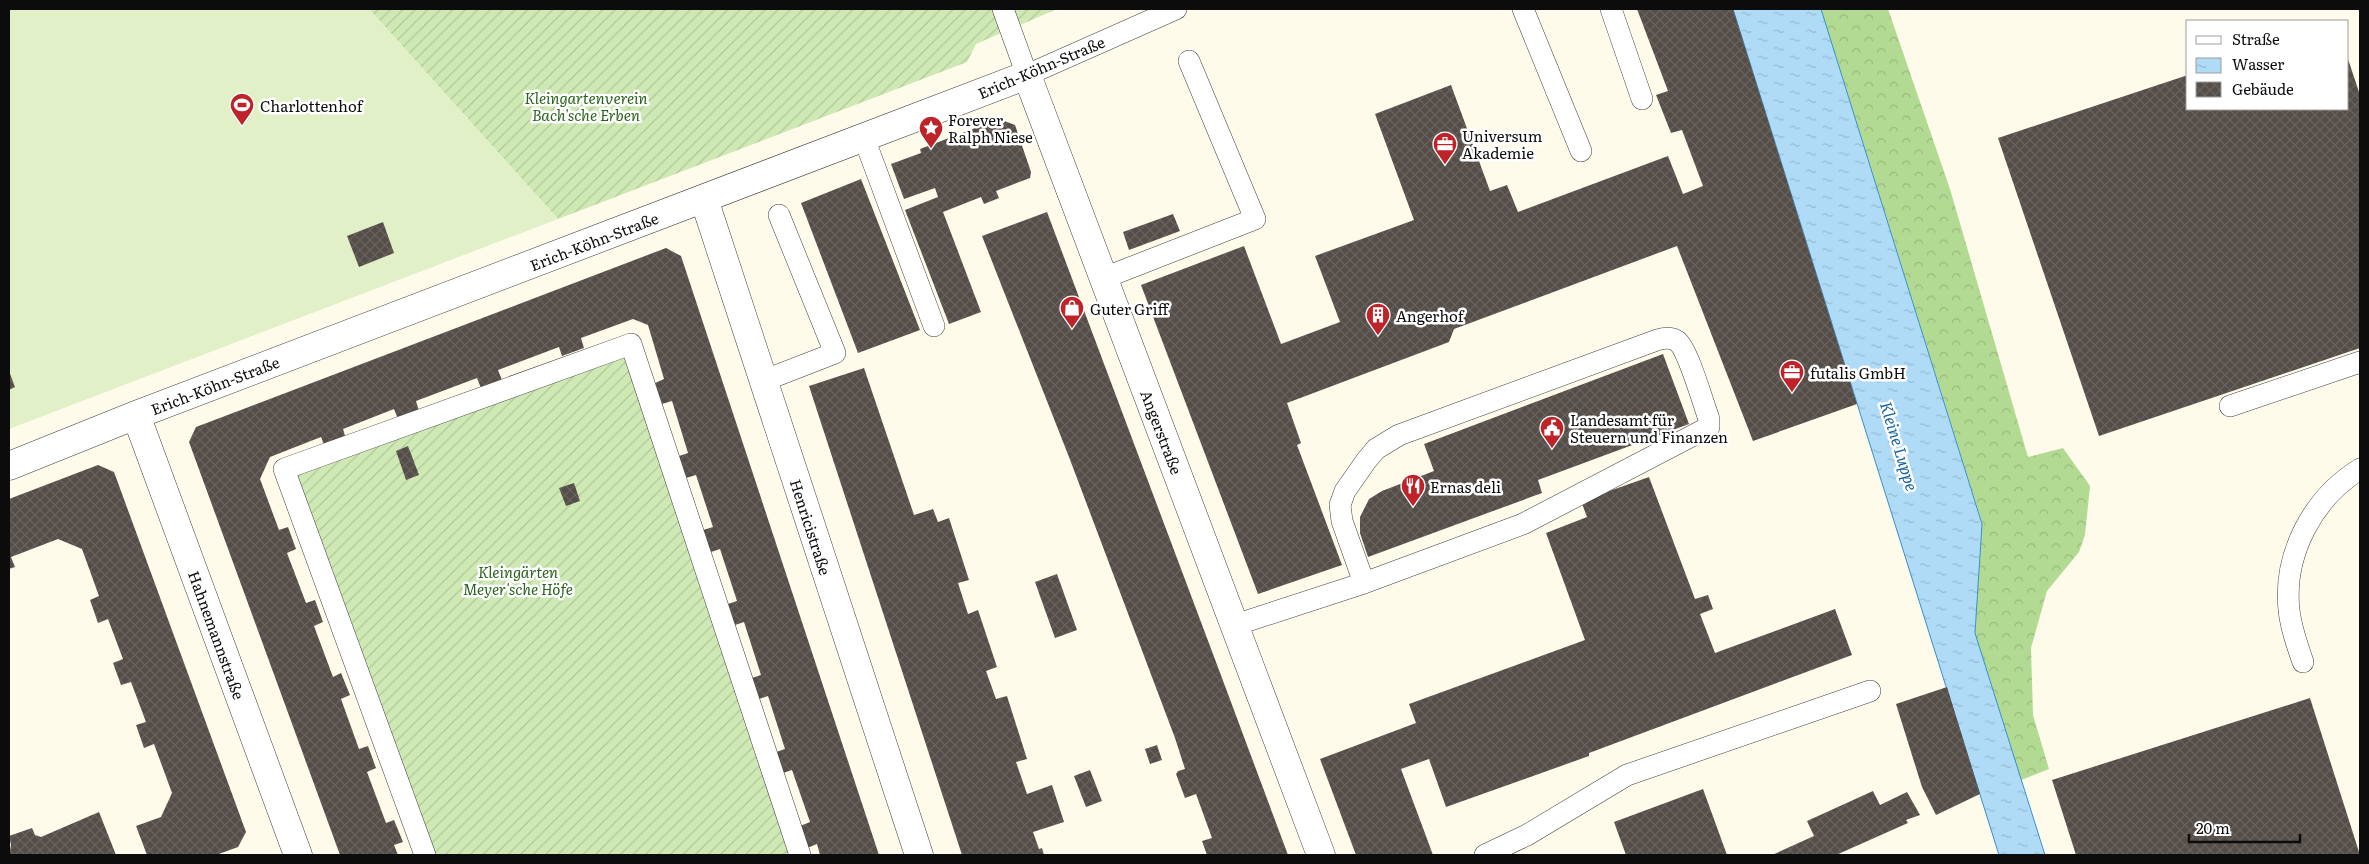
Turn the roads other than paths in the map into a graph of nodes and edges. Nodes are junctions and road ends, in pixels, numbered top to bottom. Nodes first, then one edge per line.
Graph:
1 (1004, 9) edge
2 (1176, 9) edge
3 (1523, 9) edge
4 (1610, 9) edge
5 (1189, 61) dead end
6 (1027, 75) junction
7 (1642, 99) dead end
8 (864, 138) junction
9 (1580, 151) dead end
10 (704, 200) junction
11 (780, 215) dead end
12 (1104, 278) junction
13 (934, 326) dead end
14 (2360, 362) edge
15 (763, 381) junction
16 (2230, 406) dead end
17 (136, 416) junction
18 (9, 466) edge
19 (2360, 469) edge
20 (1364, 583) junction
21 (1234, 625) junction
22 (2303, 662) dead end
23 (1870, 691) dead end
24 (298, 855) edge
25 (425, 855) edge
26 (800, 855) edge
27 (919, 855) edge
28 (1321, 855) edge
29 (1485, 855) edge

1 - 6 lane, Angerstraße
2 - 6 lane, Erich-Köhn-Straße
3 - 9 lane
4 - 7 lane
5 - 12 lane
6 - 8 street, Erich-Köhn-Straße
6 - 12 street, Angerstraße
8 - 10 street, Erich-Köhn-Straße
8 - 13 lane
10 - 15 street, Henricistraße
10 - 17 street, Erich-Köhn-Straße
11 - 15 lane
12 - 21 street, Angerstraße
14 - 16 lane
15 - 27 street, Henricistraße
17 - 18 street, Erich-Köhn-Straße
17 - 24 street, Hahnemannstraße
19 - 22 lane
20 - 20 lane
20 - 21 lane
21 - 28 street, Angerstraße
23 - 29 lane
25 - 26 lane

